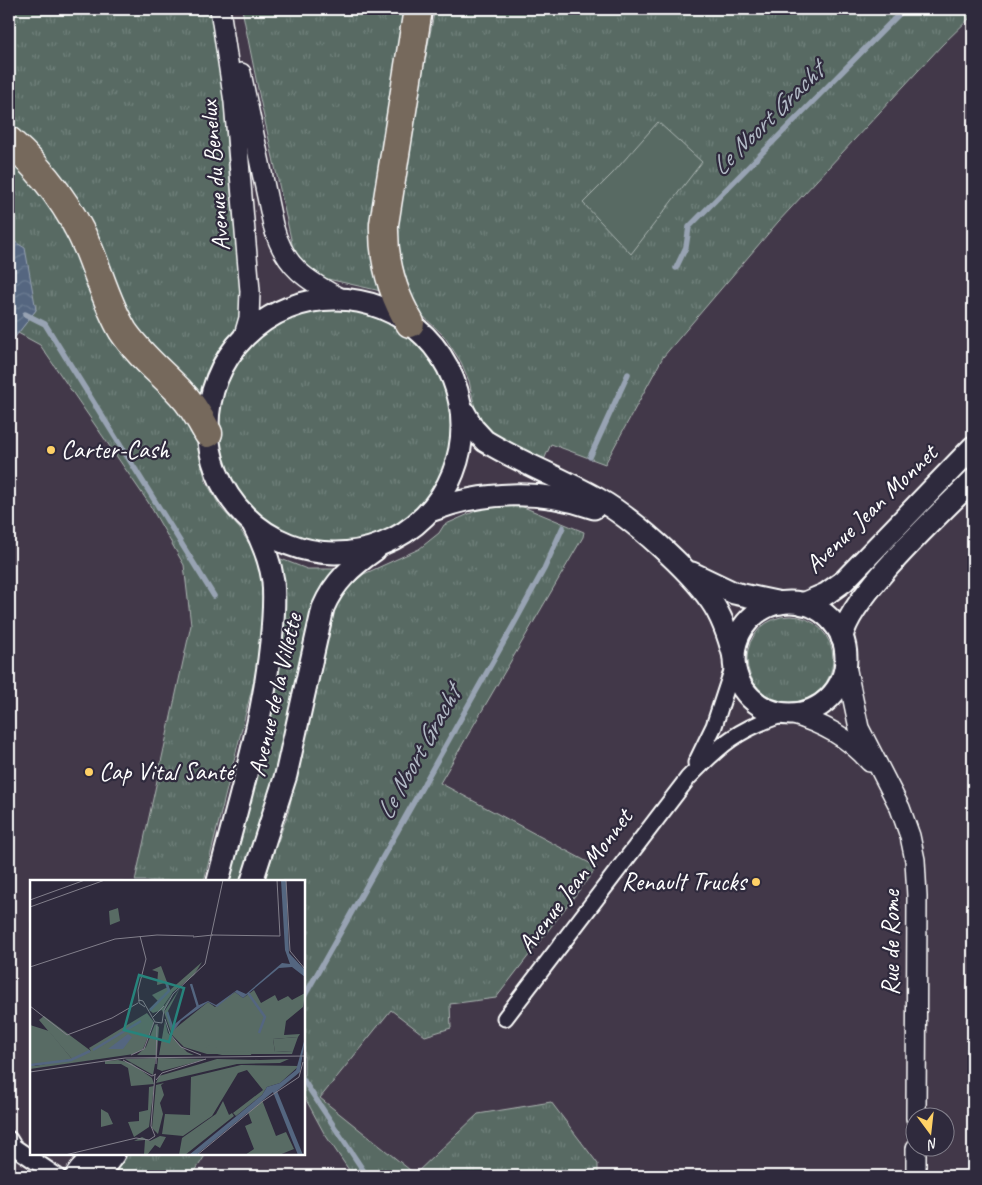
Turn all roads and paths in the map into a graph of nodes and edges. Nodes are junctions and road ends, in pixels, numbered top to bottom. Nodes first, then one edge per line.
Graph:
1 (220, 9) edge
2 (230, 9) edge
3 (418, 9) edge
4 (9, 141) edge
5 (344, 300) junction
6 (410, 323) junction
7 (243, 340) junction
8 (461, 405) junction
9 (208, 433) junction
10 (973, 447) edge
11 (973, 480) edge
12 (430, 511) junction
13 (252, 523) junction
14 (630, 523) junction
15 (386, 543) junction
16 (682, 567) junction
17 (781, 603) junction
18 (803, 604) junction
19 (842, 638) junction
20 (734, 661) junction
21 (846, 666) junction
22 (788, 714) junction
23 (882, 776) junction
24 (688, 778) junction
25 (218, 880) edge
26 (252, 880) edge
27 (505, 1018) dead end
28 (916, 1108) edge
29 (10, 1147) edge
30 (91, 1155) edge
31 (113, 1155) edge
32 (916, 1158) edge
33 (57, 1176) edge
34 (76, 1176) edge
35 (98, 1176) edge
36 (916, 1176) edge

1 - 7 street, Avenue du Benelux
2 - 5 street, Avenue du Benelux
3 - 6 highway
4 - 9 highway
5 - 6 main road
5 - 7 main road
6 - 8 main road
7 - 9 main road
8 - 12 main road
8 - 14 main road
9 - 13 main road
10 - 18 main road, Avenue Jean Monnet
11 - 19 main road, Avenue Jean Monnet
12 - 14 main road
12 - 15 main road
13 - 15 main road
13 - 25 main road, Avenue de la Villette
14 - 16 main road
15 - 26 main road, Avenue de la Villette
16 - 17 main road
16 - 20 main road
17 - 18 main road
17 - 20 main road
18 - 19 main road
19 - 21 main road
20 - 22 main road
20 - 24 street, Avenue Jean Monnet
21 - 22 main road
21 - 23 street, Rue de Rome
22 - 23 street, Rue de Rome
22 - 24 street, Avenue Jean Monnet
23 - 28 street, Rue de Rome
24 - 27 street, Avenue Jean Monnet
29 - 33 street
30 - 34 main road
31 - 35 main road
32 - 36 street

